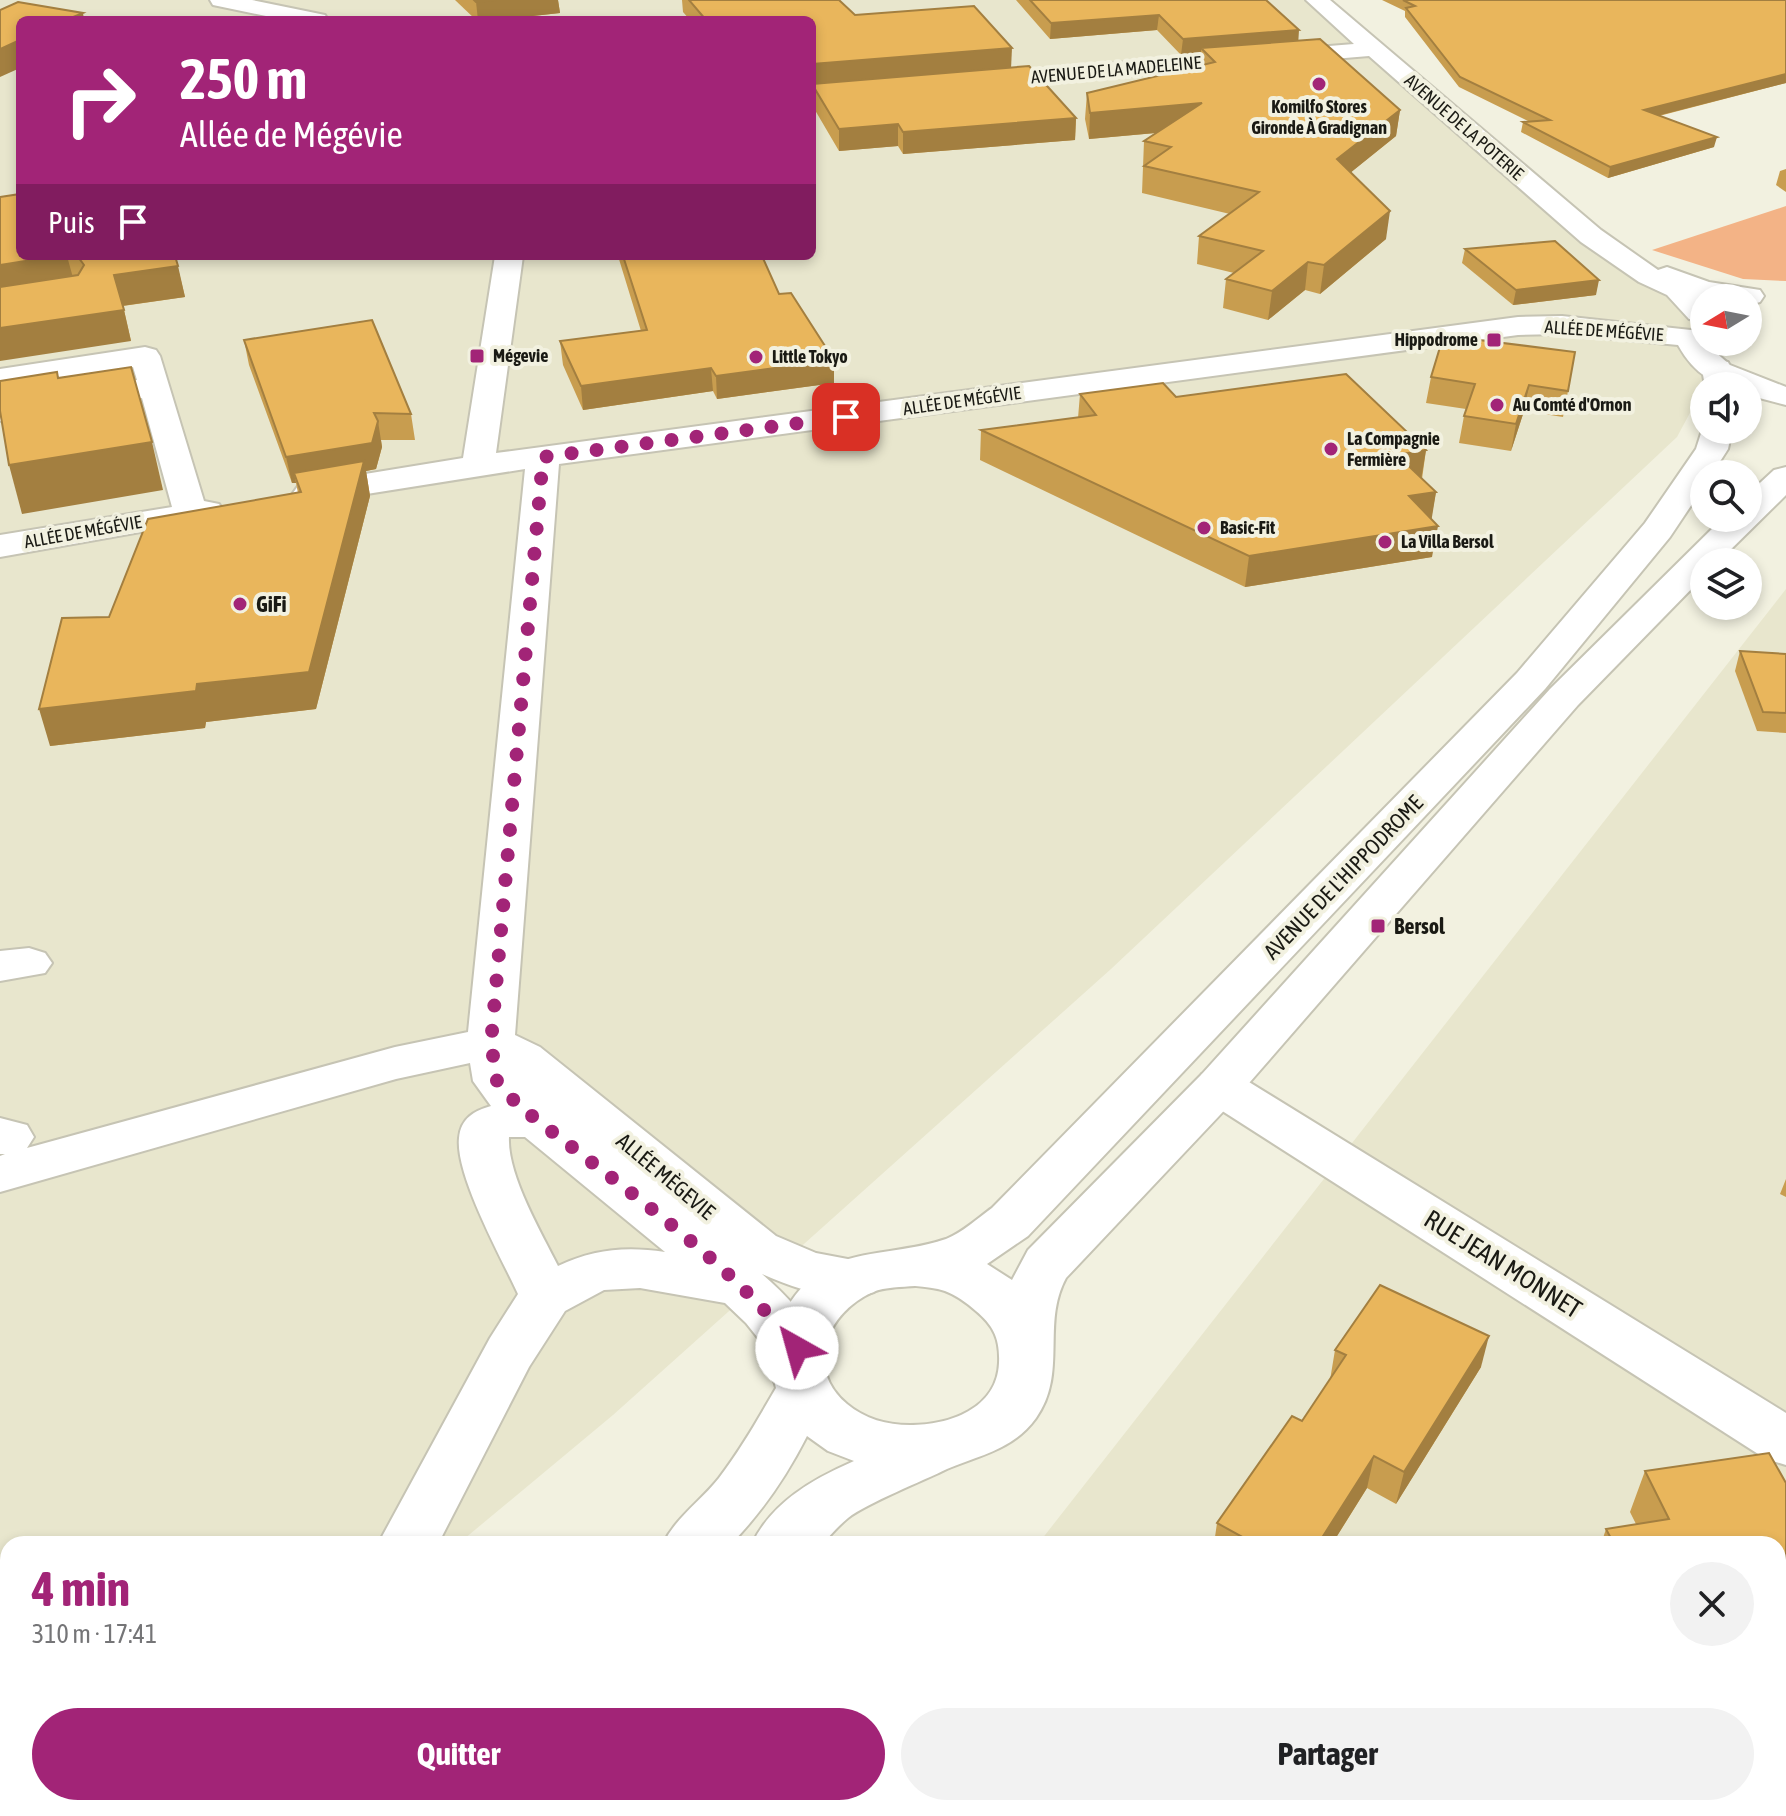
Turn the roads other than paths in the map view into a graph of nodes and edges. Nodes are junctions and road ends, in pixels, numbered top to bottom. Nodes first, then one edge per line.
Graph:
1 (221, 0) edge
2 (1317, 0) edge
3 (298, 16) edge
4 (1373, 49) junction
5 (962, 83) edge
6 (1613, 253) junction
7 (508, 260) edge
8 (1690, 284) edge
9 (1690, 303) edge
10 (1690, 320) edge
11 (1702, 356) edge
12 (1715, 372) edge
13 (0, 378) edge
14 (154, 387) junction
15 (1762, 389) edge
16 (1786, 396) edge
17 (0, 411) edge
18 (1713, 444) edge
19 (543, 457) junction
20 (478, 465) junction
21 (1786, 477) edge
22 (282, 498) edge
23 (1762, 499) edge
24 (236, 506) edge
25 (191, 514) junction
26 (1728, 532) edge
27 (0, 546) edge
28 (491, 1043) junction
29 (1219, 1086) junction
30 (535, 1119) junction
31 (3, 1149) edge
32 (915, 1266) junction
33 (855, 1278) junction
34 (741, 1286) junction
35 (546, 1296) junction
36 (1026, 1336) junction
37 (800, 1369) junction
38 (1786, 1442) edge
39 (932, 1450) junction
40 (412, 1536) edge
41 (701, 1536) edge
42 (790, 1536) edge

1 - 3 street
2 - 4 street, AVENUE DE LA POTERIE
4 - 5 street, AVENUE DE LA MADELEINE
4 - 6 street, AVENUE DE LA POTERIE
6 - 8 street, AVENUE DE LA POTERIE
6 - 9 street, AVENUE DE LA POTERIE
7 - 20 street
10 - 19 street, ALLÉE DE MÉGÉVIE
11 - 12 street, AVENUE DE LA POTERIE
13 - 14 street
14 - 17 street
14 - 25 street
15 - 16 street
18 - 32 street, AVENUE DE L'HIPPODROME
19 - 20 street, ALLÉE DE MÉGÉVIE
19 - 28 street, ALLÉE MÈGEVIE
20 - 22 street, ALLÉE DE MÉGÉVIE
21 - 23 street
24 - 25 street, ALLÉE DE MÉGÉVIE
25 - 27 street, ALLÉE DE MÉGÉVIE
26 - 29 street, AVENUE DE L'HIPPODROME
28 - 30 street, ALLÉE MÈGEVIE
28 - 31 street
28 - 33 street, ALLÉE MÈGEVIE
29 - 36 street, AVENUE DE L'HIPPODROME
29 - 38 street, RUE JEAN MONNET
30 - 34 street, ALLÉE MÈGEVIE
30 - 35 street
32 - 33 street
32 - 36 street
33 - 37 street
34 - 35 street
34 - 37 street, ALLÉE MÈGEVIE
35 - 40 street
36 - 39 street
37 - 39 street
37 - 41 street
39 - 42 street

